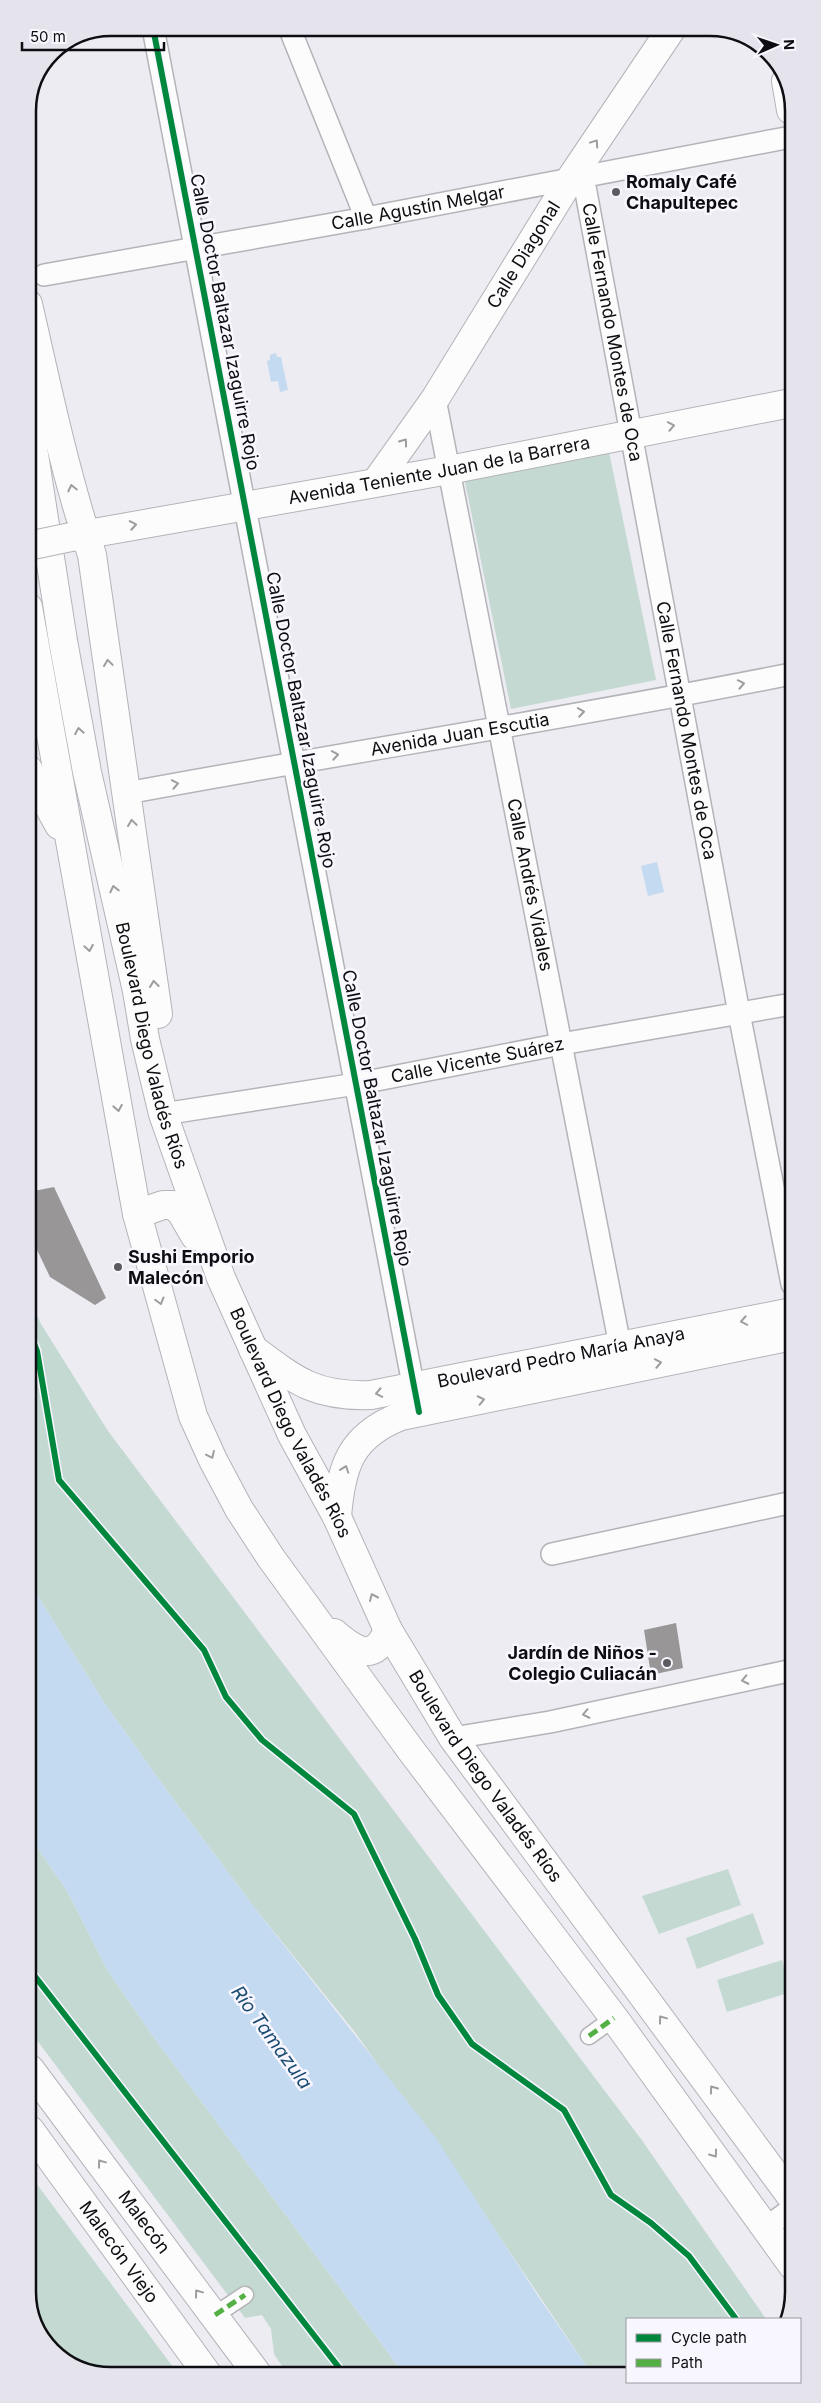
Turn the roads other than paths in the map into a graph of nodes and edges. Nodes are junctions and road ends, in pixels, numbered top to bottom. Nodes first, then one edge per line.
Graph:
1 (155, 36) edge
2 (293, 36) edge
3 (667, 36) edge
4 (785, 138) edge
5 (577, 177) junction
6 (366, 218) junction
7 (195, 248) junction
8 (44, 275) dead end
9 (36, 339) edge
10 (435, 399) junction
11 (785, 404) edge
12 (631, 433) junction
13 (36, 467) edge
14 (449, 470) junction
15 (376, 482) junction
16 (245, 506) junction
17 (78, 536) junction
18 (36, 544) edge
19 (36, 653) edge
20 (785, 675) edge
21 (680, 696) junction
22 (499, 726) junction
23 (294, 762) junction
24 (36, 784) edge
25 (127, 793) junction
26 (69, 844) junction
27 (785, 1005) edge
28 (739, 1013) junction
29 (561, 1044) junction
30 (155, 1084) junction
31 (356, 1084) junction
32 (163, 1114) junction
33 (137, 1214) junction
34 (785, 1248) edge
35 (221, 1278) junction
36 (785, 1314) edge
37 (785, 1337) edge
38 (253, 1349) junction
39 (622, 1358) junction
40 (416, 1400) junction
41 (785, 1504) edge
42 (337, 1517) junction
43 (552, 1554) dead end
44 (317, 1619) junction
45 (388, 1630) junction
46 (785, 1672) edge
47 (453, 1738) junction
48 (614, 2018) junction
49 (589, 2036) dead end
50 (36, 2077) edge
51 (36, 2138) edge
52 (785, 2188) edge
53 (785, 2214) edge
54 (767, 2227) junction
55 (785, 2253) edge
56 (245, 2294) dead end
57 (215, 2316) junction
58 (202, 2367) edge
59 (252, 2367) edge

1 - 7 street, Calle Doctor Baltazar Izaguirre Rojo
2 - 6 street
5 -> 3 main road, Calle Diagonal
4 - 5 street, Calle Agustín Melgar
5 - 6 street, Calle Agustín Melgar
5 - 10 main road, Calle Diagonal
5 - 12 street, Calle Fernando Montes de Oca
6 - 7 street, Calle Agustín Melgar
7 - 8 street, Calle Agustín Melgar
7 - 16 street, Calle Doctor Baltazar Izaguirre Rojo
17 -> 9 main road
10 - 14 street, Calle Andrés Vidales
15 -> 10 main road, Calle Diagonal
12 -> 11 main road, Avenida Teniente Juan de la Barrera
12 - 14 main road, Avenida Teniente Juan de la Barrera
12 - 21 street, Calle Fernando Montes de Oca
30 -> 13 main road, Boulevard Diego Valadés Ríos
14 - 15 main road, Avenida Teniente Juan de la Barrera
14 - 22 street, Calle Andrés Vidales
15 - 16 main road, Avenida Teniente Juan de la Barrera
17 -> 16 main road, Avenida Teniente Juan de la Barrera
16 - 23 street, Calle Doctor Baltazar Izaguirre Rojo
17 - 18 main road, Avenida Teniente Juan de la Barrera, bridge
25 -> 17 main road
19 - 26 main road, Boulevard Diego Valadés Ríos
21 -> 20 street, Avenida Juan Escutia
22 -> 21 street, Avenida Juan Escutia
21 - 28 street, Calle Fernando Montes de Oca
23 -> 22 street, Avenida Juan Escutia
22 - 29 street, Calle Andrés Vidales
25 -> 23 street, Avenida Juan Escutia
23 - 31 street, Calle Doctor Baltazar Izaguirre Rojo
24 - 26 main road
30 -> 25 main road
26 -> 33 main road, Boulevard Diego Valadés Ríos
27 - 28 street, Calle Vicente Suárez
28 - 29 street, Calle Vicente Suárez
28 - 34 street, Calle Fernando Montes de Oca
29 - 31 street, Calle Vicente Suárez
29 - 39 street, Calle Andrés Vidales
30 - 32 main road, Boulevard Diego Valadés Ríos
31 - 32 street, Calle Vicente Suárez
31 - 40 street, Calle Doctor Baltazar Izaguirre Rojo
32 - 35 main road, Boulevard Diego Valadés Ríos
33 - 35 main road
33 -> 44 main road, Boulevard Diego Valadés Ríos
35 - 38 main road, Boulevard Diego Valadés Ríos
36 -> 39 main road, Boulevard Pedro María Anaya
39 -> 37 main road, Boulevard Pedro María Anaya
40 -> 38 main road, Boulevard Pedro María Anaya
38 - 42 main road, Boulevard Diego Valadés Ríos
39 - 40 main road, Boulevard Pedro María Anaya
42 -> 40 main road, Boulevard Pedro María Anaya
41 - 43 street
45 -> 42 main road, Boulevard Diego Valadés Ríos
44 - 45 main road
44 - 48 main road, Boulevard Diego Valadés Ríos
45 - 47 main road, Boulevard Diego Valadés Ríos
46 -> 47 street
52 -> 47 main road, Boulevard Diego Valadés Ríos
48 - 49 street
48 -> 54 main road, Boulevard Diego Valadés Ríos
57 -> 50 main road, Malecón
51 - 58 main road, Malecón Viejo
53 - 54 street
54 - 55 main road, Boulevard Diego Valadés Ríos
56 - 57 street
57 - 59 main road, Malecón

